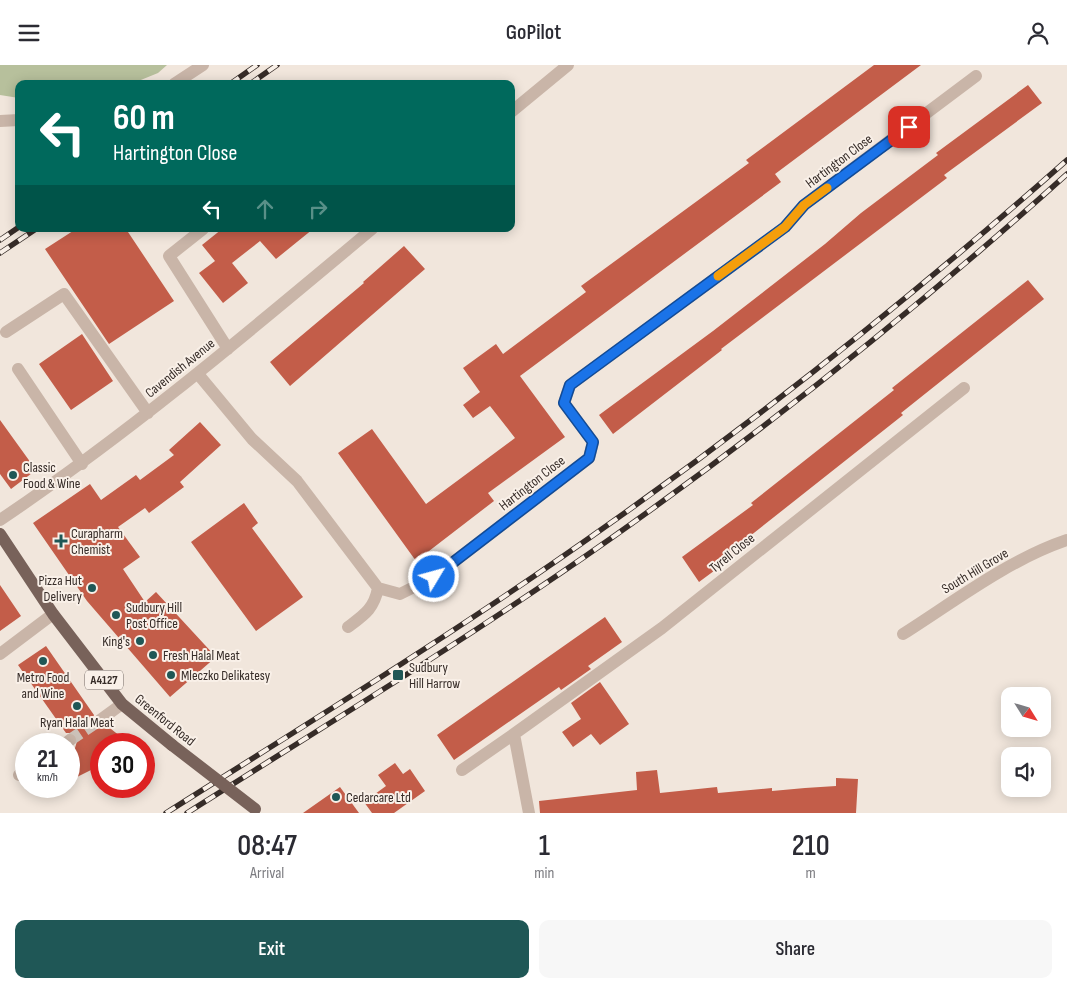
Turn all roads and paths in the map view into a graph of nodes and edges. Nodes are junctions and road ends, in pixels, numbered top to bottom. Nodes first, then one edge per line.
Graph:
1 (203, 65) edge
2 (568, 65) edge
3 (976, 77) dead end
4 (180, 80) edge
5 (515, 109) edge
6 (0, 121) edge
7 (15, 121) edge
8 (199, 232) edge
9 (368, 232) edge
10 (6, 332) dead end
11 (228, 349) junction
12 (18, 369) dead end
13 (198, 375) junction
14 (964, 388) dead end
15 (148, 413) junction
16 (82, 464) junction
17 (0, 520) edge
18 (0, 533) edge
19 (1067, 540) edge
20 (378, 588) junction
21 (54, 614) junction
22 (348, 627) dead end
23 (902, 634) dead end
24 (0, 654) edge
25 (122, 704) junction
26 (100, 720) tunnel mouth
27 (514, 734) junction
28 (462, 770) dead end
29 (257, 811) edge
30 (530, 813) edge

1 - 4 street
2 - 5 street
3 - 20 street, Hartington Close
6 - 7 street
8 - 11 street
9 - 11 street, Cavendish Avenue
10 - 15 street
11 - 13 street, Cavendish Avenue
12 - 16 street
13 - 15 street, Cavendish Avenue
13 - 20 street
14 - 27 street, Tyrell Close
15 - 16 street, Cavendish Avenue
16 - 17 street, Cavendish Avenue
18 - 21 main road, Greenford Road / A4127
19 - 23 street, South Hill Grove
20 - 22 street
21 - 24 street
21 - 25 main road, Greenford Road / A4127
25 - 26 street
25 - 29 main road, Greenford Road / A4127, bridge
27 - 28 street, Tyrell Close
27 - 30 street

